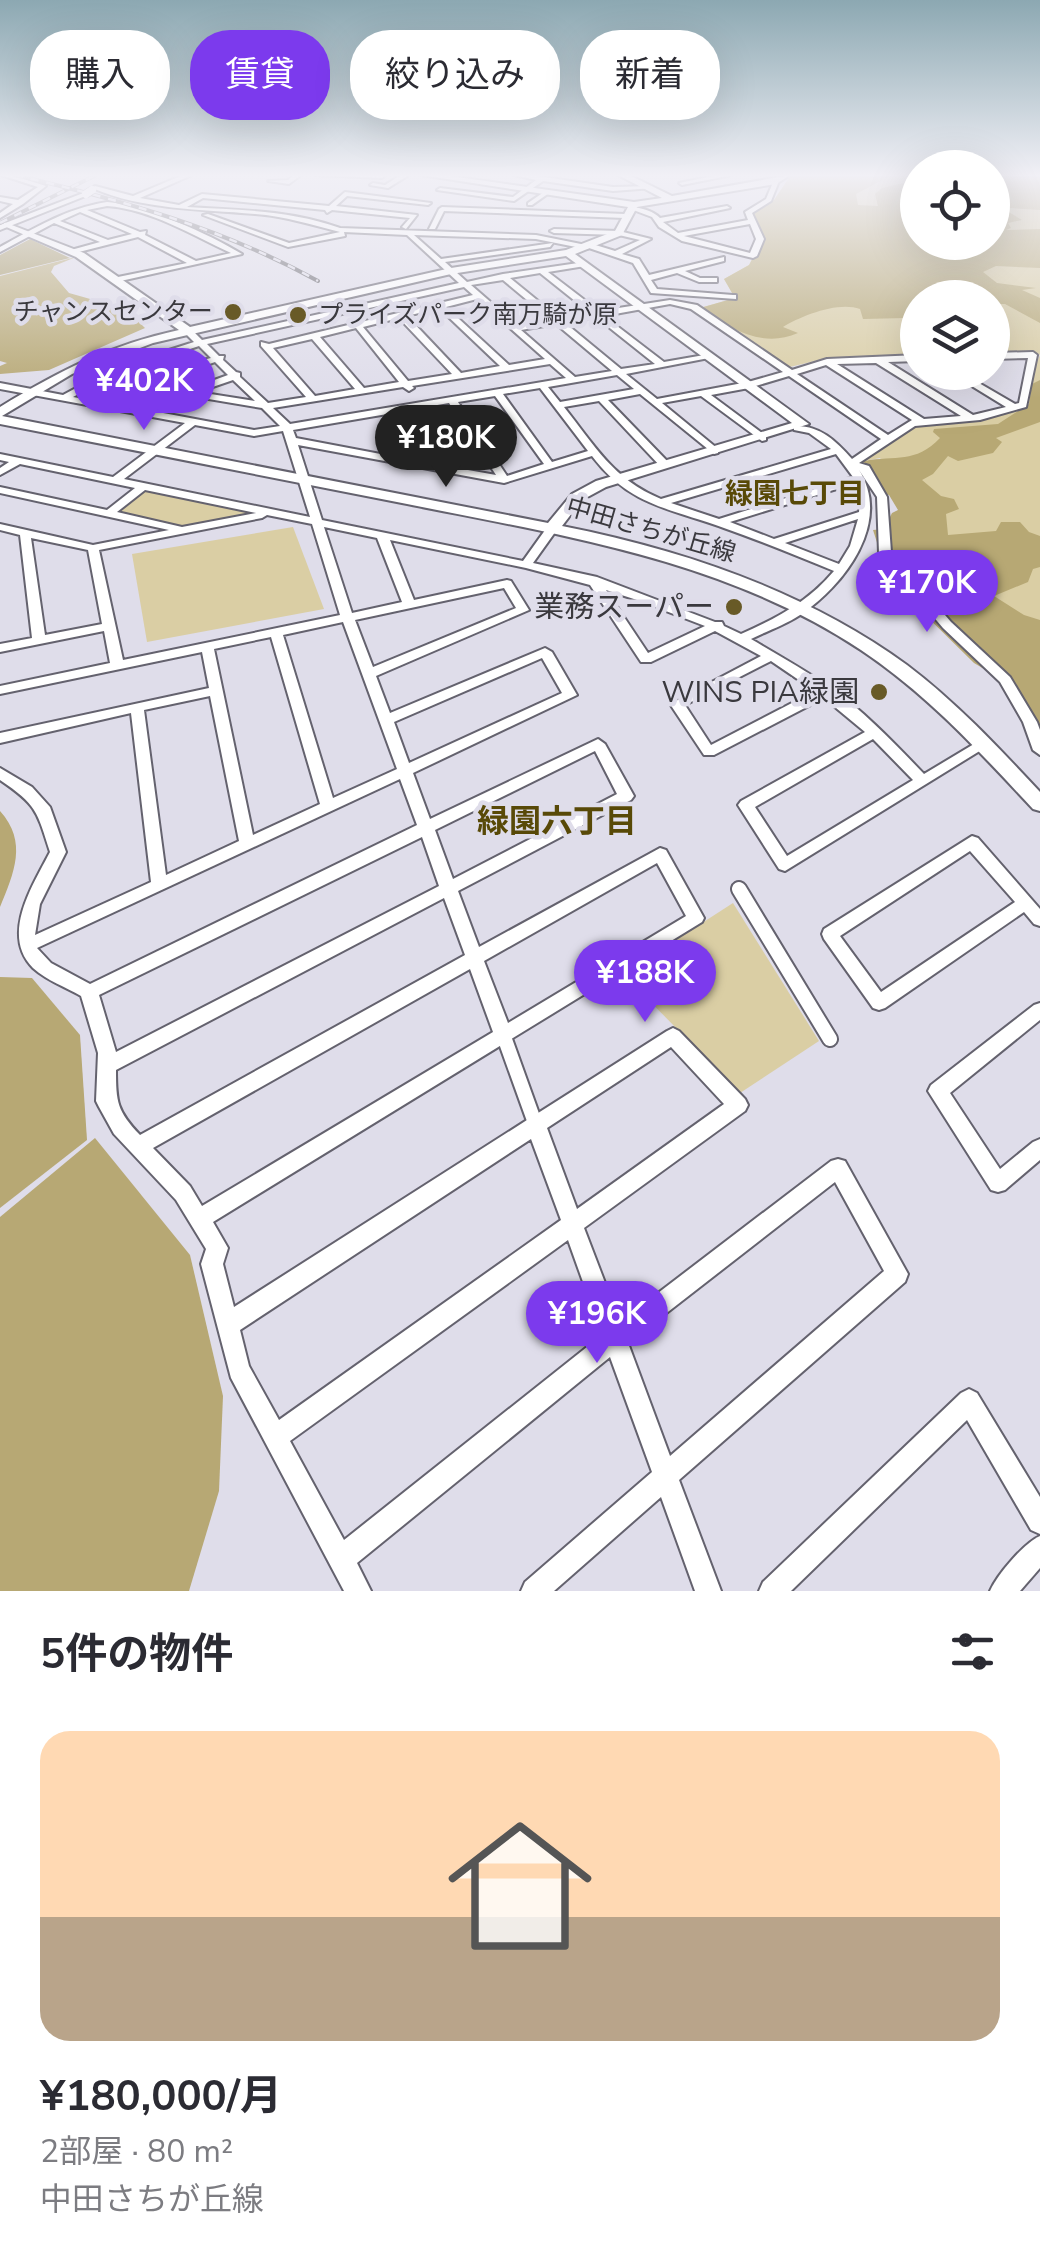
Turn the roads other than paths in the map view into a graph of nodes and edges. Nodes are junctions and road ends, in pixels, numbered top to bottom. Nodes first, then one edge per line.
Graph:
1 (67, 249) edge
2 (84, 249) edge
3 (166, 249) edge
4 (226, 249) edge
5 (427, 249) edge
6 (457, 249) edge
7 (497, 249) edge
8 (514, 249) edge
9 (580, 249) edge
10 (600, 249) edge
11 (627, 249) edge
12 (722, 249) edge
13 (758, 249) edge
14 (74, 252) junction
15 (500, 252) junction
16 (568, 254) junction
17 (618, 254) junction
18 (465, 258) junction
19 (720, 259) dead end
20 (440, 262) junction
21 (194, 264) junction
22 (582, 264) junction
23 (541, 270) junction
24 (677, 270) junction
25 (452, 271) junction
26 (503, 276) junction
27 (648, 278) junction
28 (116, 280) junction
29 (714, 280) dead end
30 (464, 282) junction
31 (480, 296) junction
32 (327, 299) junction
33 (440, 306) junction
34 (641, 307) junction
35 (694, 307) junction
36 (343, 310) junction
37 (598, 314) junction
38 (321, 315) junction
39 (401, 315) junction
40 (556, 321) junction
41 (358, 326) junction
42 (516, 328) junction
43 (342, 330) junction
44 (188, 331) junction
45 (250, 332) junction
46 (314, 336) junction
47 (203, 342) junction
48 (268, 347) junction
49 (1010, 356) edge
50 (710, 357) junction
51 (221, 358) junction
52 (900, 359) edge
53 (552, 360) junction
54 (878, 360) junction
55 (827, 362) junction
56 (662, 365) junction
57 (507, 368) junction
58 (619, 372) junction
59 (789, 372) junction
60 (237, 375) junction
61 (459, 376) junction
62 (573, 380) junction
63 (406, 384) junction
64 (748, 384) junction
65 (142, 385) junction
66 (542, 385) junction
67 (0, 386) edge
68 (984, 390) edge
69 (642, 391) junction
70 (32, 392) junction
71 (187, 392) junction
72 (362, 392) junction
73 (497, 392) junction
74 (703, 393) junction
75 (64, 398) junction
76 (601, 398) junction
77 (314, 400) junction
78 (452, 400) junction
79 (654, 402) junction
80 (558, 405) junction
81 (107, 406) junction
82 (267, 406) junction
83 (419, 406) junction
84 (1012, 407) junction
85 (402, 408) junction
86 (0, 416) edge
87 (972, 418) junction
88 (920, 421) junction
89 (193, 422) junction
90 (288, 427) junction
91 (798, 428) junction
92 (762, 438) junction
93 (887, 438) junction
94 (293, 441) junction
95 (156, 450) junction
96 (838, 450) junction
97 (714, 451) junction
98 (594, 452) junction
99 (0, 457) edge
100 (18, 460) junction
101 (851, 464) junction
102 (665, 465) junction
103 (550, 466) junction
104 (436, 468) junction
105 (0, 472) edge
106 (859, 478) junction
107 (303, 479) junction
108 (616, 479) junction
109 (504, 480) junction
110 (115, 481) junction
111 (144, 486) junction
112 (0, 490) edge
113 (656, 504) junction
114 (109, 513) junction
115 (271, 513) junction
116 (866, 513) junction
117 (316, 521) junction
118 (718, 522) junction
119 (0, 527) edge
120 (552, 528) junction
121 (186, 530) junction
122 (24, 532) junction
123 (382, 535) junction
124 (775, 542) junction
125 (93, 548) junction
126 (526, 564) junction
127 (840, 569) junction
128 (593, 580) junction
129 (409, 604) junction
130 (801, 608) junction
131 (347, 616) junction
132 (718, 625) junction
133 (110, 626) junction
134 (276, 631) junction
135 (744, 637) junction
136 (39, 640) junction
137 (207, 646) junction
138 (0, 648) edge
139 (773, 655) junction
140 (118, 664) junction
141 (368, 674) junction
142 (0, 690) edge
143 (217, 690) junction
144 (826, 691) junction
145 (137, 708) junction
146 (386, 720) junction
147 (875, 732) junction
148 (0, 738) edge
149 (984, 744) junction
150 (1040, 750) edge
151 (404, 770) junction
152 (0, 772) edge
153 (923, 782) junction
154 (1038, 798) edge
155 (328, 806) junction
156 (425, 826) junction
157 (248, 843) junction
158 (159, 884) junction
159 (448, 888) junction
160 (739, 889) dead end
161 (1025, 902) junction
162 (1040, 920) edge
163 (28, 944) junction
164 (474, 956) junction
165 (89, 992) junction
166 (1040, 1010) edge
167 (503, 1034) junction
168 (830, 1038) dead end
169 (106, 1066) junction
170 (535, 1123) junction
171 (138, 1146) junction
172 (1040, 1148) edge
173 (199, 1218) junction
174 (572, 1223) junction
175 (228, 1325) junction
176 (615, 1339) junction
177 (276, 1438) junction
178 (665, 1474) junction
179 (1040, 1521) edge
180 (1040, 1548) edge
181 (341, 1559) junction
182 (358, 1591) edge
183 (534, 1591) edge
184 (708, 1591) edge
185 (772, 1591) edge
186 (1002, 1591) edge

1 - 14 street
2 - 14 street
3 - 21 street
4 - 21 street
5 - 20 street
6 - 18 street
7 - 15 street
8 - 15 street
9 - 16 street
10 - 17 street
11 - 17 street
12 - 13 street
14 - 28 street
15 - 18 street
16 - 22 street
16 - 25 street
17 - 27 street
18 - 20 street
19 - 24 street
20 - 25 street
21 - 28 street
22 - 23 street
22 - 34 street
23 - 26 street
23 - 37 street
24 - 27 street
24 - 29 street
25 - 30 street
25 - 32 street
26 - 30 street
26 - 40 street
27 - 35 street
28 - 44 street
30 - 31 street
30 - 36 street
31 - 33 street
31 - 42 street
32 - 36 street
32 - 44 street
33 - 39 street
33 - 57 street
34 - 35 street
34 - 37 street
34 - 50 street
35 - 59 street
36 - 38 street
37 - 40 street
37 - 56 street
38 - 43 street
38 - 45 street
39 - 41 street
39 - 61 street
40 - 42 street
40 - 58 street
41 - 43 street
41 - 63 street
42 - 53 street
43 - 46 street
44 - 47 street
44 - 70 street
45 - 47 street
45 - 48 street
46 - 48 street
46 - 72 street
47 - 51 street
47 - 75 street
48 - 77 street
49 - 84 street
50 - 56 street
50 - 64 street
51 - 60 street
51 - 65 street
52 - 54 street
53 - 57 street
53 - 62 street
54 - 55 street
54 - 87 street
55 - 59 street
55 - 88 street
56 - 58 street
57 - 61 street
58 - 62 street
58 - 69 street
59 - 64 street
59 - 93 street
60 - 71 street
60 - 82 street
61 - 63 street
62 - 66 street
63 - 72 street
63 - 83 street
64 - 74 street
64 - 91 street
65 - 71 street
65 - 81 street
66 - 73 street
66 - 80 street
67 - 70 street
68 - 84 street
69 - 76 street
69 - 79 street
70 - 75 street
70 - 86 street
71 - 82 street
72 - 77 street
73 - 78 street
73 - 103 street
74 - 79 street
74 - 92 street
75 - 81 street
76 - 80 street
76 - 102 street
77 - 82 street
78 - 83 street
78 - 109 street
79 - 97 street
80 - 98 street
81 - 89 street
82 - 90 street
83 - 85 street
84 - 87 street
85 - 90 street
85 - 104 street
86 - 95 street, 中田さちが丘線
87 - 88 street
88 - 93 street
89 - 90 street
89 - 95 street
90 - 94 street
91 - 92 street
91 - 96 street
92 - 97 street
93 - 101 street
94 - 104 street
94 - 107 street
95 - 107 street, 中田さちが丘線
95 - 110 street
96 - 101 street
96 - 113 street
97 - 102 street
98 - 103 street
98 - 108 street
99 - 100 street
100 - 105 street
100 - 110 street
101 - 106 street
101 - 150 street
102 - 108 street
103 - 109 street
104 - 109 street
106 - 116 street
106 - 118 street
107 - 117 street
107 - 120 street, 中田さちが丘線
108 - 113 street
108 - 120 street
110 - 111 street
111 - 114 street
111 - 115 street
112 - 114 street
113 - 118 street
114 - 121 street
115 - 117 street
115 - 121 street
116 - 124 street
116 - 127 street
117 - 123 street
117 - 131 street
118 - 124 street
119 - 122 street
120 - 126 street
120 - 130 street, 中田さちが丘線
121 - 125 street
122 - 125 street
122 - 136 street
123 - 126 street
123 - 129 street
124 - 127 street
125 - 133 street
126 - 128 street
127 - 130 street
128 - 132 street
128 - 132 street
129 - 131 street
129 - 141 street
130 - 135 street
130 - 149 street, 中田さちが丘線
131 - 134 street
131 - 141 street
132 - 135 street
133 - 136 street
133 - 140 street
134 - 137 street
134 - 155 street
135 - 139 street
136 - 138 street
137 - 140 street
137 - 143 street
139 - 144 street
139 - 144 street
140 - 142 street
141 - 146 street
143 - 145 street
143 - 157 street
144 - 147 street
145 - 148 street
145 - 158 street
146 - 151 street
146 - 151 street
147 - 153 street
147 - 153 street
149 - 153 street
149 - 154 street, 中田さちが丘線
151 - 155 street
151 - 156 street
152 - 163 street
155 - 157 street
156 - 159 street
156 - 159 street
156 - 165 street
157 - 158 street
158 - 163 street
159 - 164 street
159 - 169 street
160 - 168 street
161 - 161 street
161 - 162 street
163 - 165 street
164 - 167 street
164 - 167 street
164 - 171 street
165 - 169 street
166 - 172 street
167 - 170 street
167 - 173 street
169 - 171 street
170 - 174 street
170 - 174 street
170 - 175 street
171 - 173 street
173 - 175 street
174 - 176 street
174 - 177 street
175 - 177 street
176 - 178 street
176 - 178 street
176 - 181 street
177 - 181 street
178 - 183 street
178 - 184 street
179 - 185 street
180 - 186 street
181 - 182 street

